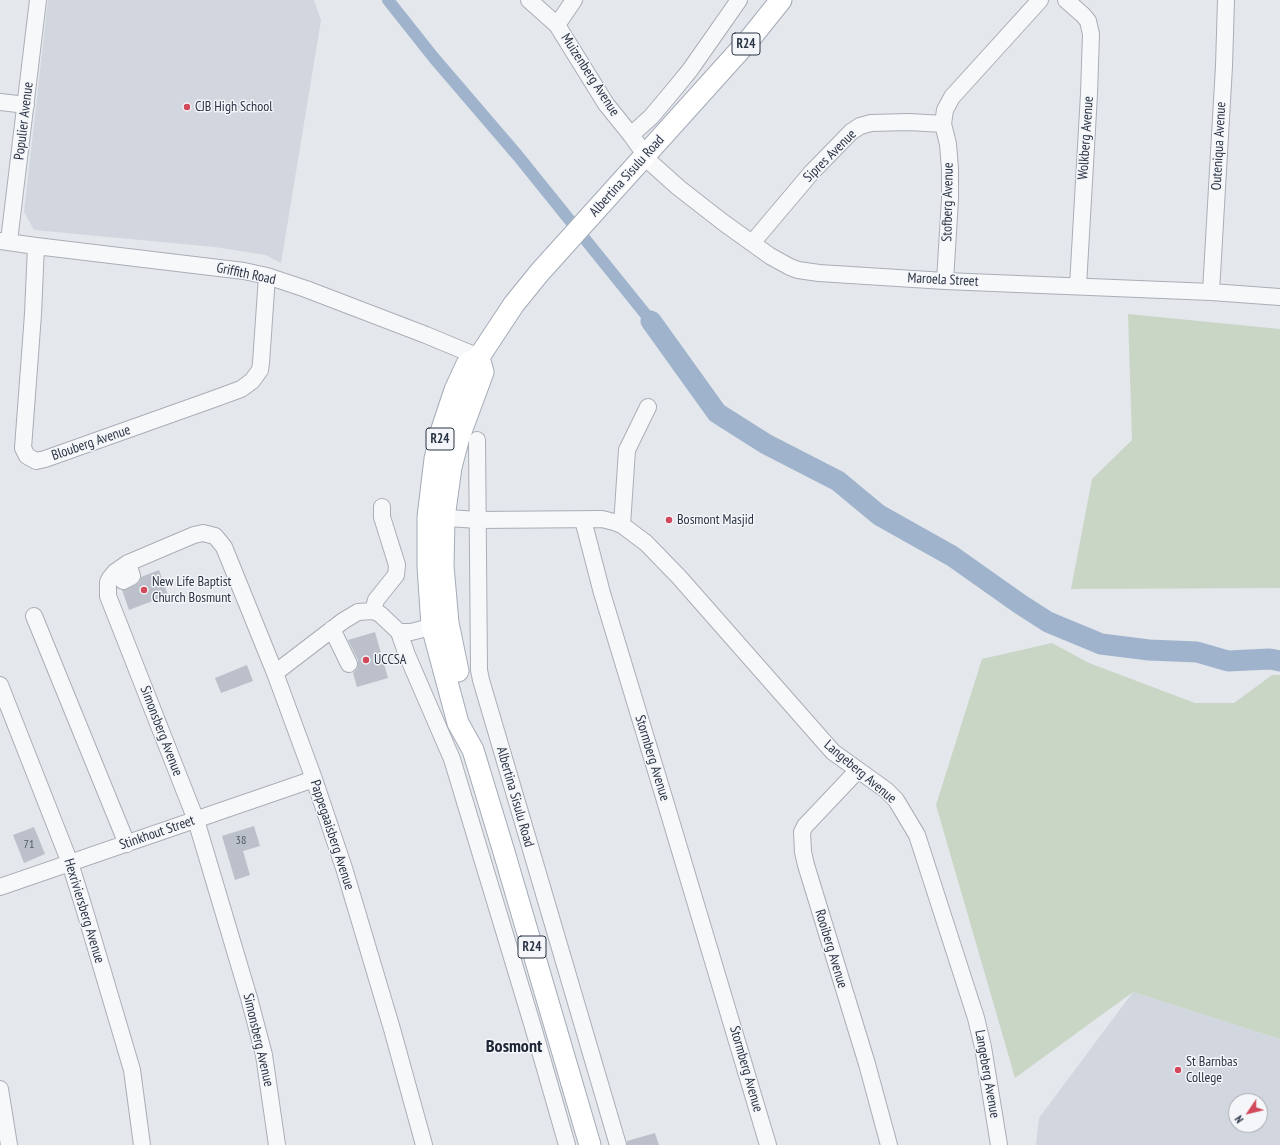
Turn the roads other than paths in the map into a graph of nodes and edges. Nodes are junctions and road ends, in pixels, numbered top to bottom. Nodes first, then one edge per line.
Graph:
1 (38, 0) edge
2 (528, 0) edge
3 (574, 0) edge
4 (739, 0) edge
5 (781, 0) edge
6 (1040, 0) edge
7 (1066, 0) edge
8 (1226, 0) edge
9 (557, 25) junction
10 (0, 102) edge
11 (26, 105) junction
12 (943, 124) junction
13 (631, 135) junction
14 (645, 155) junction
15 (4, 241) edge
16 (752, 243) junction
17 (36, 246) junction
18 (267, 276) junction
19 (945, 281) junction
20 (1078, 286) junction
21 (1211, 292) junction
22 (1280, 297) edge
23 (479, 357) junction
24 (648, 408) dead end
25 (477, 440) dead end
26 (382, 507) dead end
27 (436, 517) junction
28 (478, 520) junction
29 (583, 520) junction
30 (622, 525) junction
31 (128, 563) junction
32 (123, 581) dead end
33 (373, 611) junction
34 (34, 616) dead end
35 (440, 625) junction
36 (332, 629) junction
37 (399, 632) junction
38 (349, 664) dead end
39 (275, 673) junction
40 (0, 685) edge
41 (858, 770) junction
42 (314, 780) junction
43 (196, 820) junction
44 (127, 844) junction
45 (70, 864) junction
46 (0, 887) edge
47 (0, 1089) edge
48 (9, 1145) edge
49 (142, 1145) edge
50 (277, 1145) edge
51 (424, 1145) edge
52 (567, 1145) edge
53 (590, 1145) edge
54 (618, 1145) edge
55 (768, 1145) edge
56 (889, 1145) edge
57 (999, 1145) edge

1 - 11 street, Populier Avenue
2 - 9 street, Muizenberg Avenue
3 - 9 street
4 - 13 street, Albertina Sisulu Road
5 - 14 main road, Albertina Sisulu Road / R24
6 - 12 street
7 - 20 street, Wolkberg Avenue
8 - 21 street, Outeniqua Avenue
9 - 13 street, Muizenberg Avenue
10 - 11 street
11 - 15 street, Populier Avenue
12 - 16 street, Sipres Avenue
12 - 19 street, Stofberg Avenue
13 - 14 street, Muizenberg Avenue
14 - 16 street, Maroela Street
14 - 23 main road, Albertina Sisulu Road / R24
15 - 17 street, Griffith Road
16 - 19 street, Maroela Street
17 - 18 street, Griffith Road
17 - 18 street, Blouberg Avenue
18 - 23 street, Griffith Road
19 - 20 street, Maroela Street
20 - 21 street, Maroela Street
21 - 22 street, Maroela Street
23 - 27 main road, Albertina Sisulu Road / R24
24 - 30 street
25 - 28 street, Albertina Sisulu Road
26 - 33 street
27 - 28 street
27 - 35 main road, Albertina Sisulu Road / R24
28 - 29 street
28 - 54 street, Albertina Sisulu Road
29 - 30 street, Langeberg Avenue
29 - 55 street, Stormberg Avenue
30 - 41 street, Langeberg Avenue
31 - 32 street
31 - 39 street, Simonsberg Avenue
31 - 43 street, Simonsberg Avenue
33 - 36 street
33 - 37 street
34 - 44 street
35 - 37 street
35 - 53 main road, Albertina Sisulu Road / R24
36 - 38 street
36 - 39 street
37 - 52 street
39 - 42 street, Pappegaaisberg Avenue
40 - 45 street, Hexriviersberg Avenue
41 - 56 street, Rooiberg Avenue
41 - 57 street, Langeberg Avenue
42 - 43 street, Stinkhout Street
42 - 51 street, Pappegaaisberg Avenue
43 - 44 street, Stinkhout Street
43 - 50 street, Simonsberg Avenue
44 - 45 street, Stinkhout Street
45 - 46 street, Stinkhout Street
45 - 49 street, Hexriviersberg Avenue
47 - 48 street

